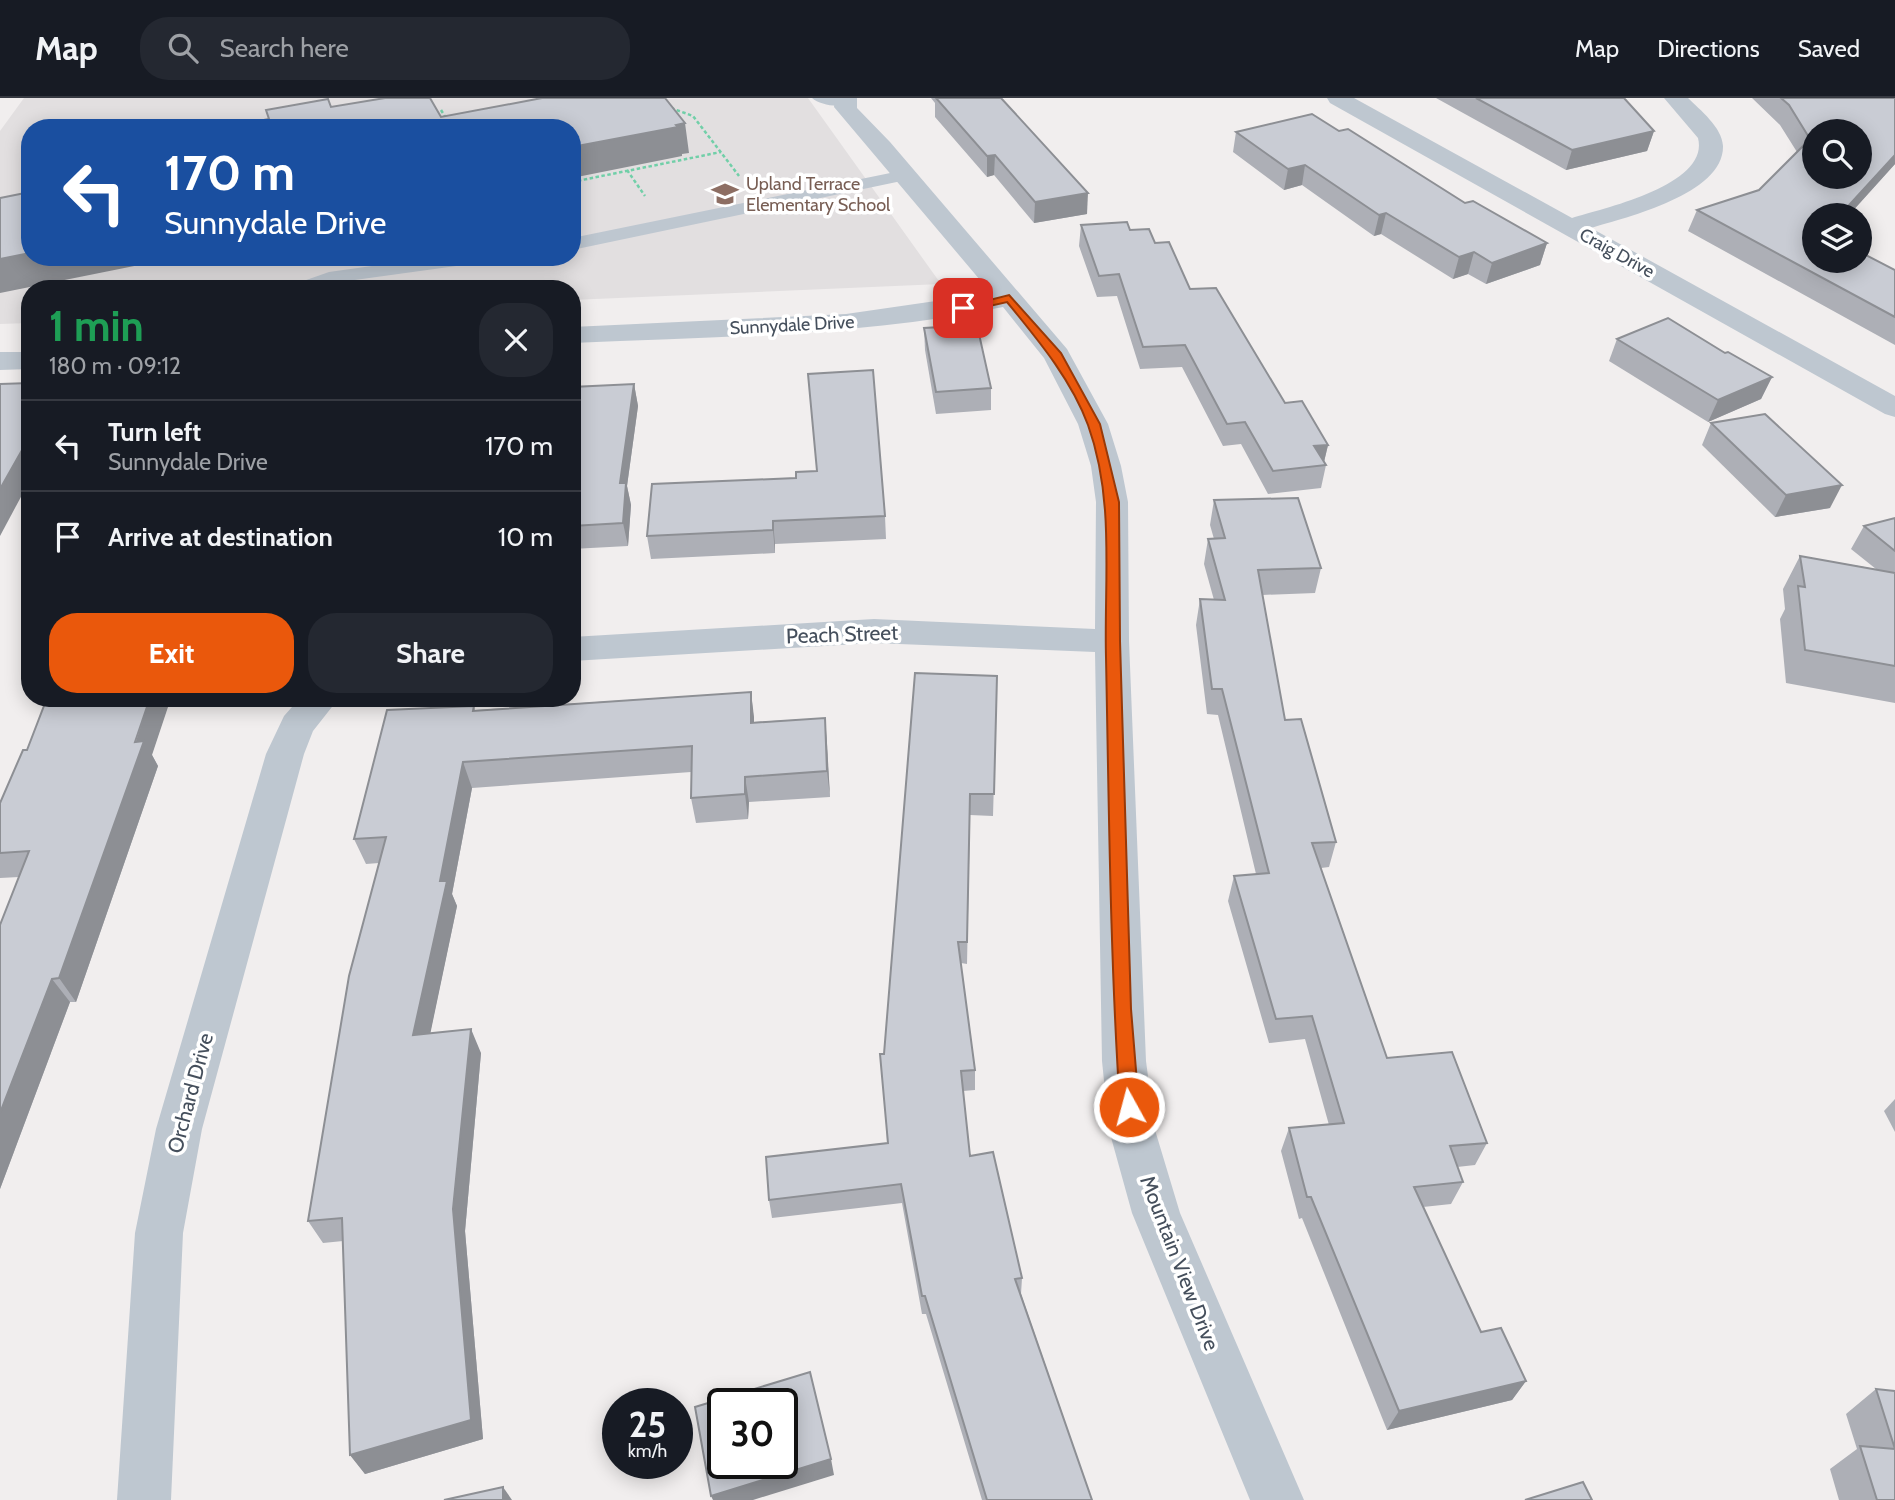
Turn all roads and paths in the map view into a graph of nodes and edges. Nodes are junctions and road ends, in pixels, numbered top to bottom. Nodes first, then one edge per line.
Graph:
1 (1338, 98) edge
2 (1675, 98) edge
3 (837, 99) edge
4 (668, 107) edge
5 (441, 110) dead end
6 (446, 119) edge
7 (721, 152) junction
8 (627, 170) junction
9 (905, 174) junction
10 (741, 178) dead end
11 (581, 180) edge
12 (646, 198) dead end
13 (1570, 227) junction
14 (581, 242) edge
15 (414, 266) edge
16 (324, 280) edge
17 (1009, 298) junction
18 (581, 335) edge
19 (21, 360) edge
20 (0, 361) edge
21 (1895, 408) edge
22 (1112, 641) junction
23 (581, 648) edge
24 (312, 707) edge
25 (144, 1500) edge
26 (1277, 1500) edge

1 - 13 street, Craig Drive
2 - 13 street
3 - 9 street, Mountain View Drive
4 - 7 path
5 - 6 path
7 - 8 path
7 - 10 path
8 - 11 path
8 - 12 path
9 - 14 lane
9 - 17 street, Mountain View Drive
13 - 21 street, Craig Drive
15 - 16 lane
17 - 18 street, Sunnydale Drive
17 - 22 street, Mountain View Drive
19 - 20 street
22 - 23 street, Peach Street
22 - 26 street, Mountain View Drive
24 - 25 street, Orchard Drive

